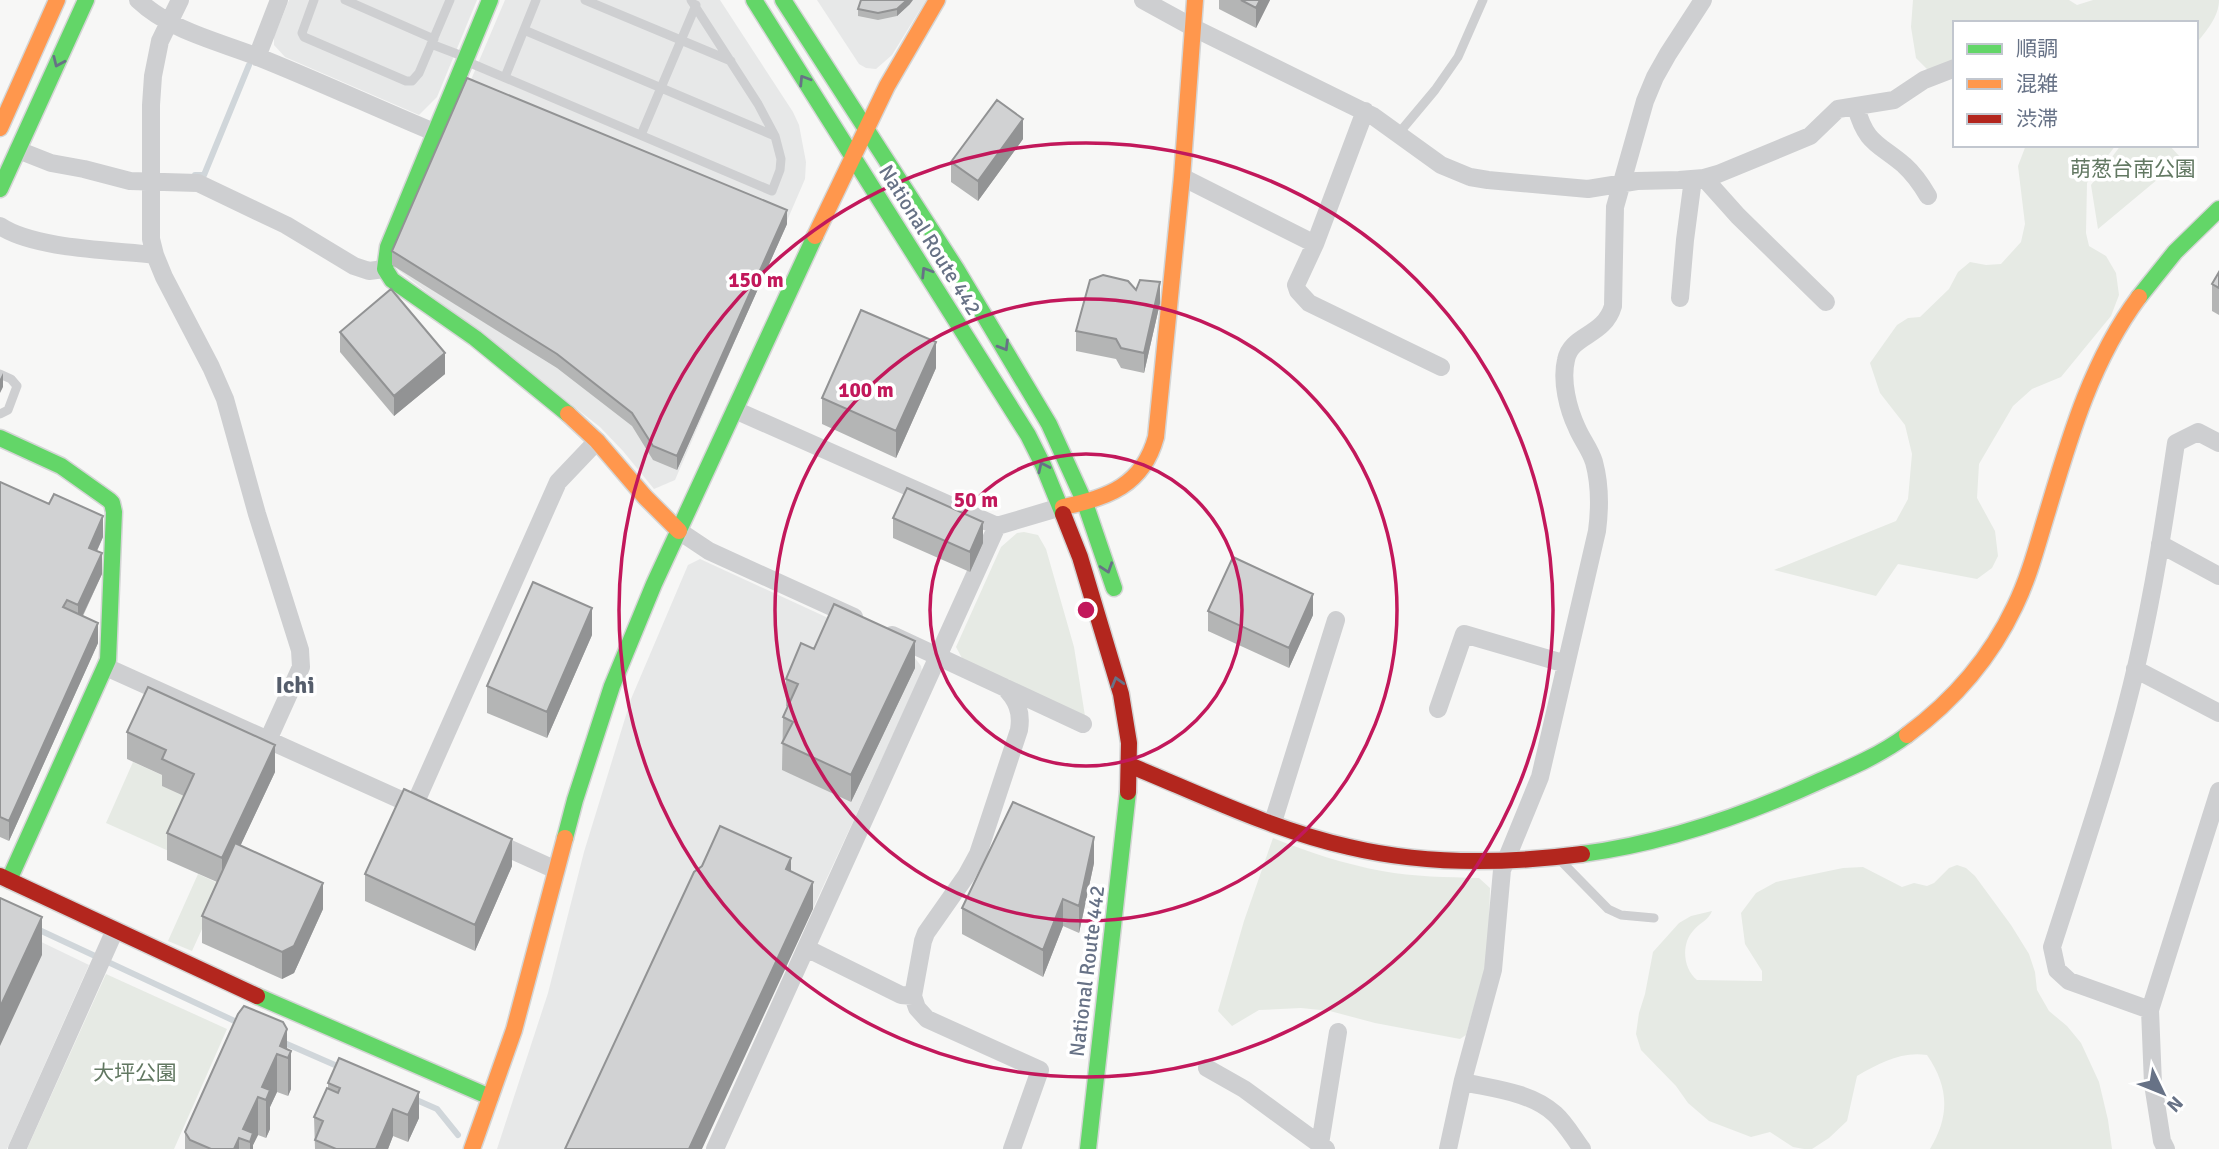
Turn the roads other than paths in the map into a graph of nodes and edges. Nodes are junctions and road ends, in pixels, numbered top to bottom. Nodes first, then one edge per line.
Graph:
1 (57, 0) edge
2 (86, 0) edge
3 (138, 0) edge
4 (180, 0) edge
5 (279, 0) edge
6 (314, 0) edge
7 (345, 0) edge
8 (450, 0) edge
9 (490, 0) edge
10 (536, 0) edge
11 (585, 0) edge
12 (754, 0) edge
13 (783, 0) edge
14 (937, 0) edge
15 (1143, 0) edge
16 (1195, 0) edge
17 (1483, 0) edge
18 (1703, 0) edge
19 (695, 2) edge
20 (168, 22) junction
21 (1194, 29) junction
22 (524, 30) junction
23 (432, 41) junction
24 (682, 41) junction
25 (257, 57) junction
26 (466, 60) junction
27 (731, 61) junction
28 (1953, 69) edge
29 (505, 77) junction
30 (661, 88) junction
31 (1856, 107) junction
32 (1365, 111) junction
33 (0, 128) edge
34 (865, 128) junction
35 (436, 133) junction
36 (1399, 133) junction
37 (641, 135) junction
38 (775, 136) junction
39 (18, 150) junction
40 (852, 156) junction
41 (1182, 177) junction
42 (1699, 179) junction
43 (150, 182) junction
44 (1622, 183) junction
45 (0, 189) edge
46 (1928, 195) dead end
47 (2219, 209) edge
48 (0, 226) edge
49 (1315, 244) junction
50 (155, 255) junction
51 (384, 269) junction
52 (1680, 298) dead end
53 (1826, 302) dead end
54 (1440, 368) dead end
55 (0, 374) edge
56 (735, 410) junction
57 (0, 414) edge
58 (0, 438) edge
59 (597, 441) junction
60 (2219, 443) edge
61 (1086, 503) junction
62 (1061, 507) junction
63 (997, 526) junction
64 (679, 531) junction
65 (2160, 544) junction
66 (2219, 576) edge
67 (1119, 606) dead end
68 (1336, 620) dead end
69 (938, 656) junction
70 (1566, 664) junction
71 (106, 667) junction
72 (2136, 669) junction
73 (1134, 685) dead end
74 (1004, 687) junction
75 (1438, 709) dead end
76 (2219, 713) edge
77 (1083, 723) dead end
78 (268, 740) junction
79 (1134, 767) junction
80 (2219, 792) edge
81 (1128, 797) junction
82 (414, 806) junction
83 (437, 816) edge
84 (1273, 822) junction
85 (472, 832) edge
86 (1556, 857) junction
87 (1504, 860) junction
88 (556, 870) junction
89 (5, 878) edge
90 (1654, 918) dead end
91 (115, 930) junction
92 (806, 948) junction
93 (913, 996) junction
94 (2150, 1010) junction
95 (1338, 1032) dead end
96 (1207, 1069) dead end
97 (1463, 1082) junction
98 (490, 1097) junction
99 (1323, 1147) edge
100 (1091, 1148) edge
101 (17, 1149) edge
102 (472, 1149) edge
103 (715, 1149) edge
104 (1012, 1149) edge
105 (1448, 1149) edge
106 (1582, 1149) edge
107 (2166, 1149) edge

1 - 33 main road
2 -> 39 main road
3 - 20 street
4 - 20 street
5 - 25 street
6 - 23 lane
7 - 23 lane
8 - 23 lane
9 - 26 main road
10 - 22 lane
11 - 24 lane
40 -> 12 main road, National Route 442
13 - 34 main road, National Route 442
14 - 34 main road
15 - 21 street
16 - 21 main road
17 - 36 lane
18 - 44 street
19 - 24 lane
19 - 27 lane
20 - 25 street
20 - 43 street
21 - 32 street
21 - 41 main road
22 - 29 lane
22 - 30 lane
23 - 26 lane
24 - 27 lane
24 - 30 lane
25 - 35 street
26 - 29 lane
26 - 35 main road
27 - 38 lane
28 - 31 street
29 - 37 lane
30 - 37 lane
30 - 38 lane
31 - 42 street
31 - 46 street
32 - 36 street
32 - 49 street
34 - 40 main road
34 -> 61 main road, National Route 442
35 - 51 main road
36 - 44 street
37 - 38 lane
39 - 43 street
39 - 45 main road
40 - 56 main road
62 -> 40 main road, National Route 442
41 - 49 street
41 - 61 main road
42 - 44 street
42 - 52 street
42 - 53 street
43 - 50 street
43 - 51 street
44 - 70 street
47 - 86 main road
48 - 50 street
49 - 54 street
50 - 78 street
51 - 59 main road
55 - 57 lane
56 - 63 street
56 - 64 main road
58 - 71 main road
59 - 64 main road
59 - 82 street
60 - 65 street
61 - 62 main road
61 -> 67 main road, National Route 442
62 - 63 street
81 -> 62 main road, National Route 442
63 - 69 street
64 - 69 street
64 - 88 main road
65 - 66 street
65 - 72 street
68 - 84 street
69 - 74 street
69 - 92 street
70 - 75 street
70 - 87 street
71 - 78 street
71 - 89 main road
72 - 76 street
72 - 94 street
73 - 79 main road, National Route 442
74 - 77 street
74 - 93 street
78 - 82 street
79 - 81 main road, National Route 442
79 - 84 main road
80 - 94 street
81 - 100 main road, National Route 442
82 - 83 street
84 - 87 main road
85 - 88 street
86 - 87 main road
86 - 90 lane
87 - 97 street
88 - 98 main road
89 - 91 main road
91 - 98 main road
91 - 101 street
92 - 93 street
92 - 103 street
93 - 104 street
94 - 107 street
95 - 99 street
96 - 99 street
97 - 105 street
97 - 106 street
98 - 102 main road

